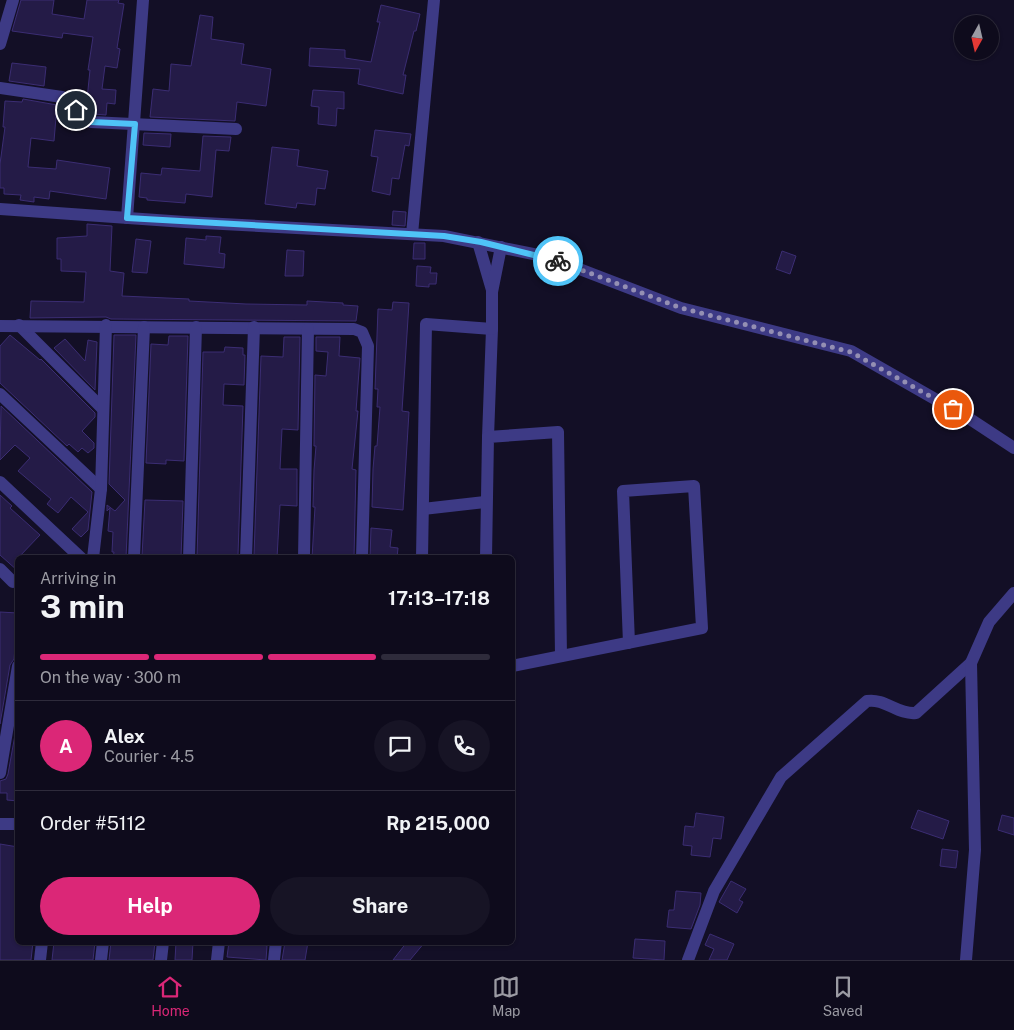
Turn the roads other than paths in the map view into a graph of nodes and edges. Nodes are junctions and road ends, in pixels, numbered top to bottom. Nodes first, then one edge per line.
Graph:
1 (13, 0) edge
2 (143, 0) edge
3 (434, 0) edge
4 (0, 44) edge
5 (0, 88) edge
6 (135, 124) junction
7 (236, 129) dead end
8 (0, 209) edge
9 (127, 218) junction
10 (412, 234) junction
11 (478, 242) junction
12 (501, 246) junction
13 (492, 292) junction
14 (19, 325) junction
15 (106, 325) junction
16 (0, 326) edge
17 (144, 327) junction
18 (196, 327) junction
19 (254, 327) junction
20 (308, 329) junction
21 (492, 329) junction
22 (0, 394) edge
23 (103, 409) junction
24 (488, 437) junction
25 (1014, 448) edge
26 (0, 482) edge
27 (102, 489) junction
28 (485, 502) junction
29 (423, 509) junction
30 (78, 555) edge
31 (93, 555) edge
32 (134, 555) edge
33 (189, 555) edge
34 (246, 555) edge
35 (304, 555) edge
36 (362, 555) edge
37 (422, 555) edge
38 (486, 555) edge
39 (0, 569) edge
40 (10, 582) edge
41 (1014, 593) edge
42 (629, 643) junction
43 (561, 656) junction
44 (970, 663) junction
45 (515, 665) edge
46 (15, 684) edge
47 (0, 773) edge
48 (0, 824) edge
49 (15, 824) edge
50 (42, 945) edge
51 (103, 945) edge
52 (163, 945) edge
53 (219, 945) edge
54 (276, 945) edge
55 (40, 960) edge
56 (101, 960) edge
57 (161, 960) edge
58 (217, 960) edge
59 (274, 960) edge
60 (688, 960) edge
61 (966, 960) edge

1 - 4 street
2 - 6 street
3 - 10 street
5 - 6 street
6 - 7 street
6 - 9 street
8 - 9 street
9 - 10 street
10 - 11 street
11 - 12 street
11 - 13 street
12 - 13 street
12 - 25 street
13 - 21 street
14 - 15 street
14 - 16 street
14 - 23 street
15 - 17 street
15 - 23 street
17 - 18 street
17 - 32 street
18 - 19 street
18 - 33 street
19 - 20 street
19 - 34 street
20 - 35 street
20 - 36 street
21 - 24 street
21 - 29 street
22 - 27 street
23 - 27 street
24 - 28 street
24 - 43 street
26 - 30 street
27 - 31 street
28 - 29 street
28 - 38 street
29 - 37 street
39 - 40 street
41 - 44 street
42 - 42 street
42 - 43 street
43 - 45 street
44 - 60 street
44 - 61 street
46 - 47 street
48 - 49 street
50 - 55 street
51 - 56 street
52 - 57 street
53 - 58 street
54 - 59 street

